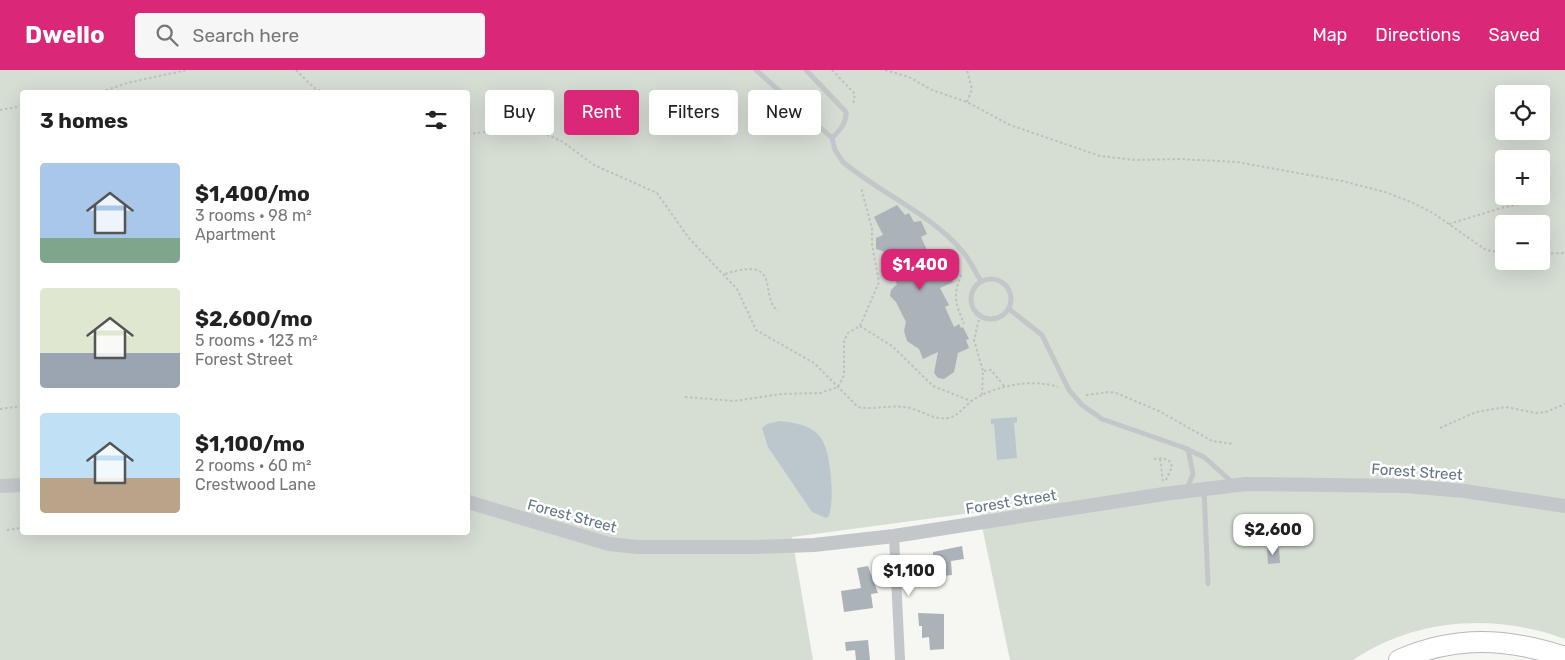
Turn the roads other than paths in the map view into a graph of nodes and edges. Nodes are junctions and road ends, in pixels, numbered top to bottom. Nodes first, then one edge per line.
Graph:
1 (756, 70) edge
2 (806, 70) edge
3 (832, 138) junction
4 (981, 281) junction
5 (1008, 308) junction
6 (1188, 449) junction
7 (20, 485) edge
8 (1234, 485) junction
9 (0, 486) edge
10 (1204, 489) junction
11 (1186, 491) junction
12 (470, 503) edge
13 (1565, 506) edge
14 (894, 536) junction
15 (1208, 584) dead end
16 (1565, 656) edge
17 (900, 660) edge
18 (1399, 660) edge

1 - 3 lane
2 - 3 lane
3 - 4 lane
4 - 5 lane
4 - 5 lane
5 - 6 lane
6 - 8 lane
6 - 11 lane
7 - 9 street
8 - 10 street, Forest Street
8 - 13 street, Forest Street
10 - 11 street, Forest Street
10 - 15 lane
11 - 14 street, Forest Street
12 - 14 street, Forest Street
14 - 17 street
16 - 18 highway

